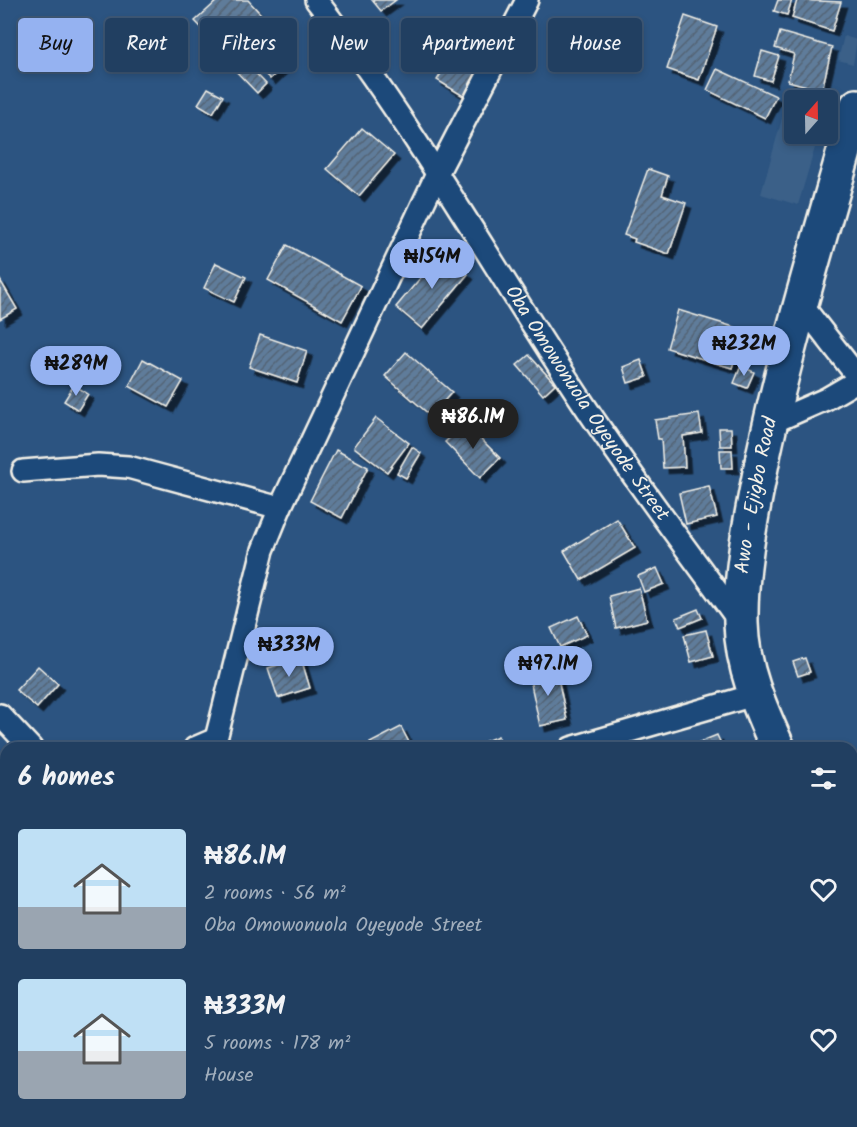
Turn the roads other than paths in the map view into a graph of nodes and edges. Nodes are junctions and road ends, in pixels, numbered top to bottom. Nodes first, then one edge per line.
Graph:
1 (316, 0) edge
2 (527, 0) edge
3 (857, 106) edge
4 (437, 174) junction
5 (801, 304) junction
6 (857, 376) edge
7 (857, 381) edge
8 (771, 423) junction
9 (23, 471) dead end
10 (280, 508) junction
11 (741, 624) junction
12 (754, 694) junction
13 (0, 715) edge
14 (25, 742) edge
15 (216, 742) edge
16 (591, 742) edge
17 (775, 742) edge

1 - 4 street, Oba Omowonuola Oyeyode Street
2 - 4 street
3 - 5 main road, Awo - Ejigbo Road
4 - 10 street
4 - 11 street, Oba Omowonuola Oyeyode Street
5 - 6 street
5 - 8 main road, Awo - Ejigbo Road
7 - 8 street
8 - 11 main road, Awo - Ejigbo Road
9 - 10 street
10 - 15 street
11 - 12 main road, Awo - Ejigbo Road
12 - 16 street
12 - 17 main road, Awo - Ejigbo Road
13 - 14 street

